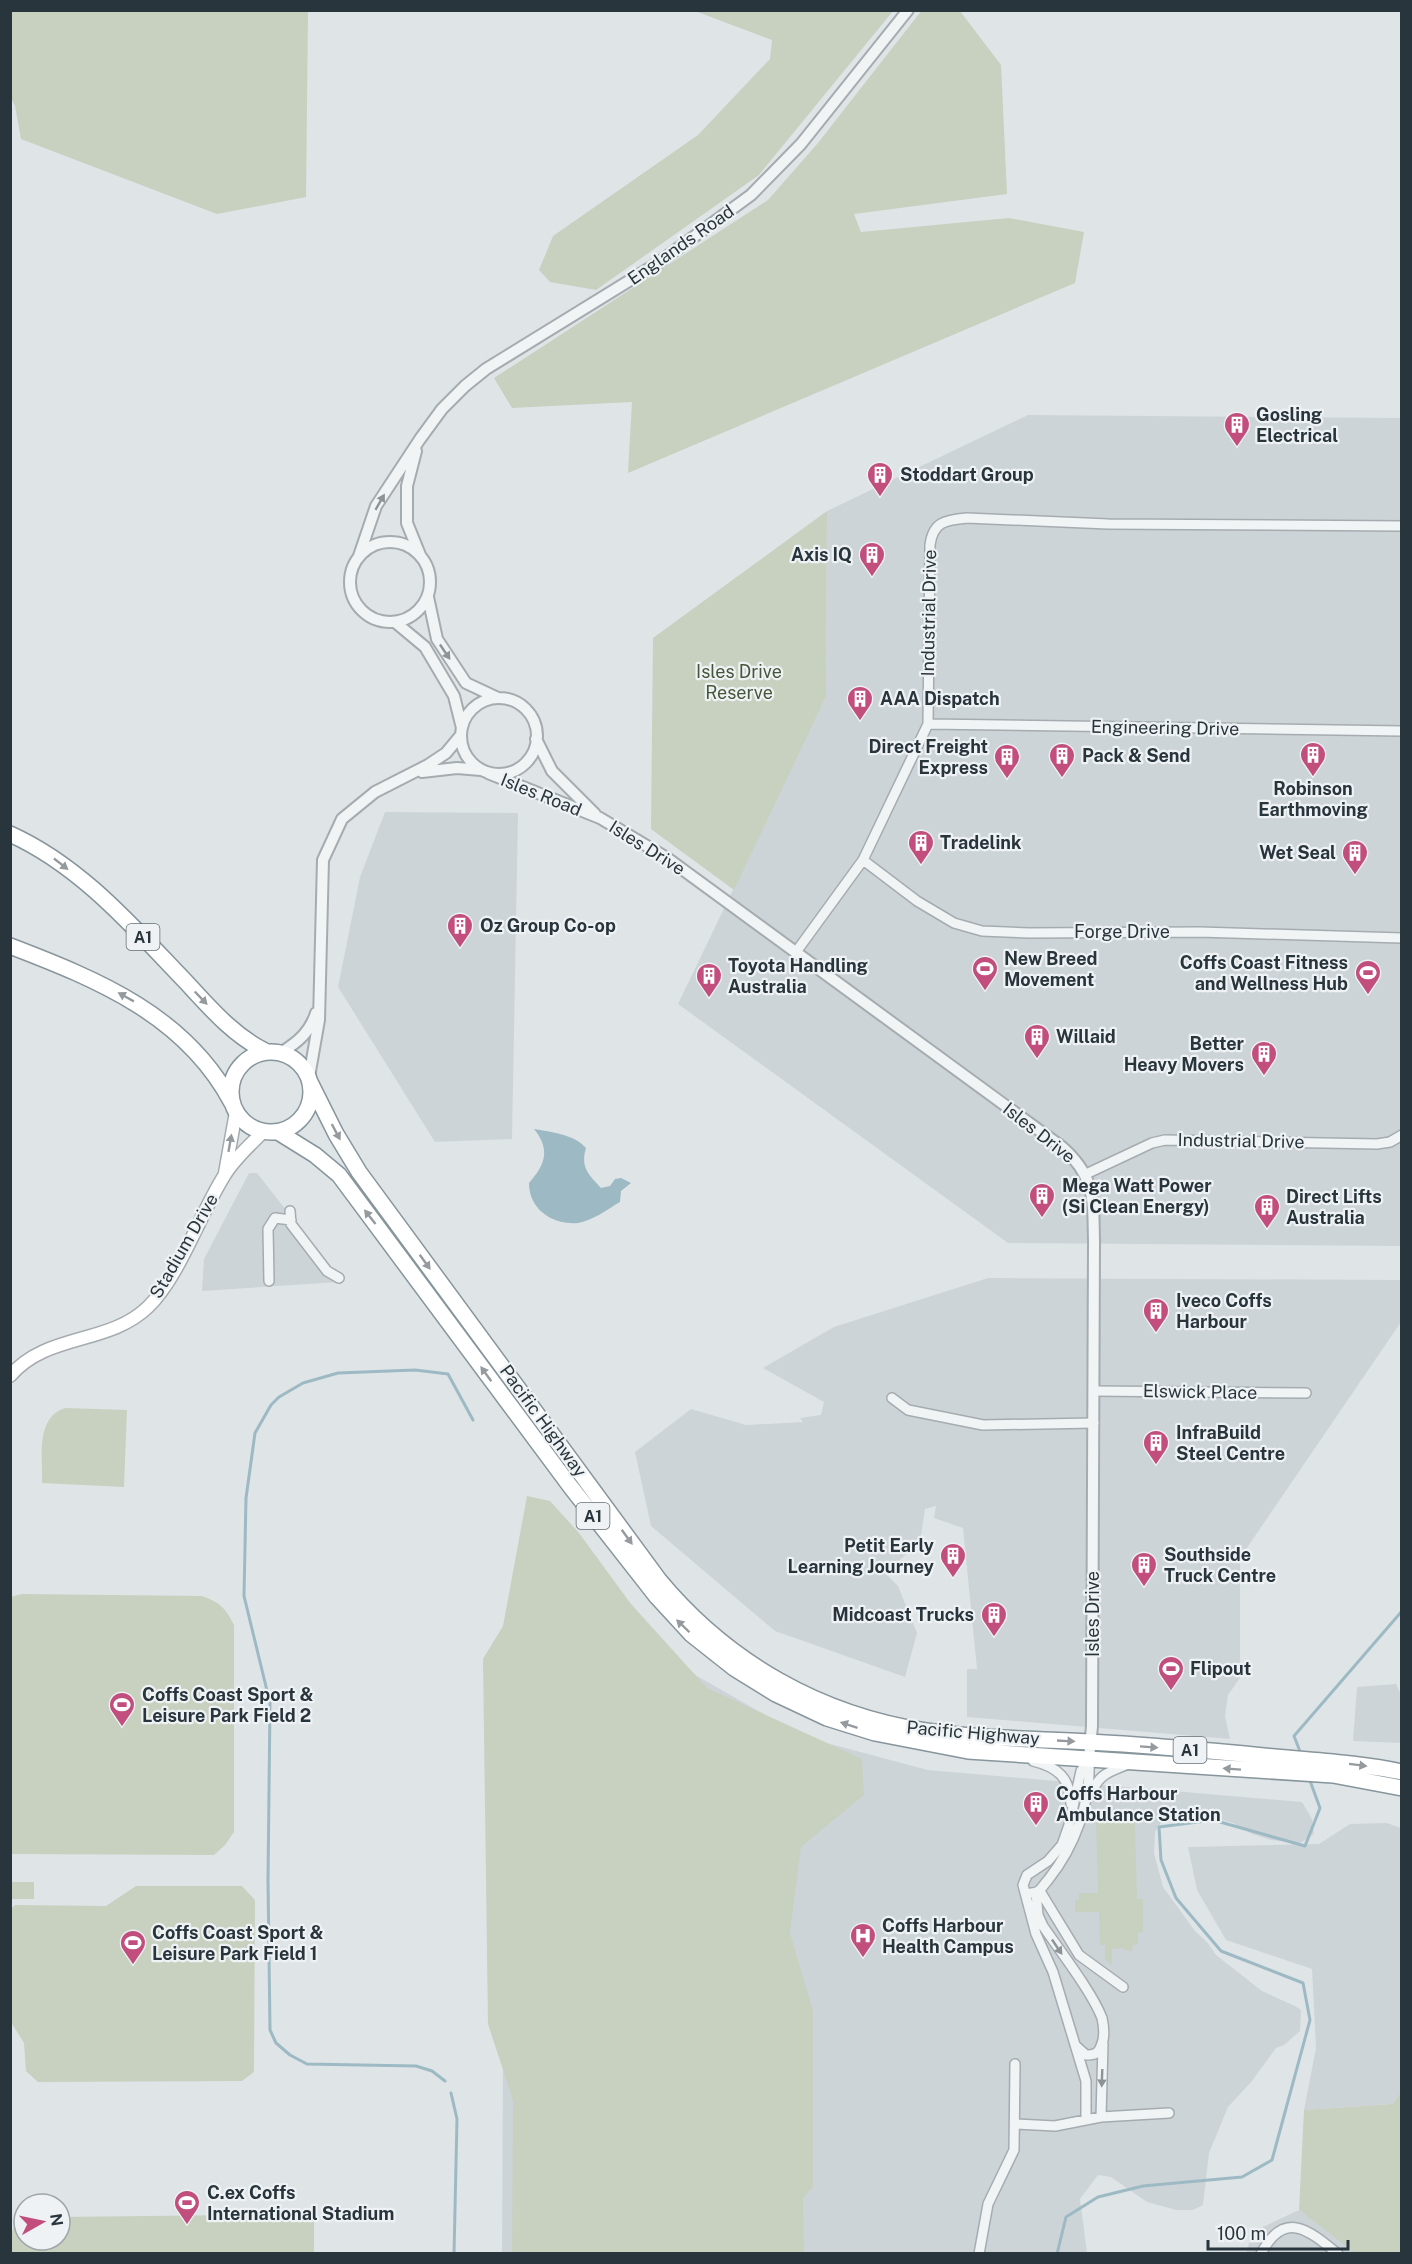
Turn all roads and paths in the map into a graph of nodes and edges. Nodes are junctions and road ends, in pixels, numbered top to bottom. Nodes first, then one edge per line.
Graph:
1 (908, 10) edge
2 (420, 439) junction
3 (1401, 526) edge
4 (420, 555) junction
5 (359, 556) junction
6 (428, 597) junction
7 (395, 622) junction
8 (499, 699) junction
9 (928, 724) junction
10 (461, 731) junction
11 (1401, 731) edge
12 (536, 739) junction
13 (484, 771) junction
14 (410, 774) junction
15 (600, 818) junction
16 (10, 834) edge
17 (863, 860) junction
18 (1401, 938) edge
19 (10, 946) edge
20 (796, 952) junction
21 (319, 1001) junction
22 (265, 1051) junction
23 (282, 1052) junction
24 (309, 1080) junction
25 (234, 1107) junction
26 (271, 1132) junction
27 (1401, 1136) edge
28 (225, 1174) junction
29 (1086, 1174) junction
30 (339, 1278) dead end
31 (269, 1281) dead end
32 (10, 1376) edge
33 (1094, 1391) junction
34 (1306, 1393) dead end
35 (892, 1398) dead end
36 (1094, 1423) junction
37 (1091, 1742) junction
38 (1010, 1755) junction
39 (1089, 1759) junction
40 (1132, 1763) junction
41 (1290, 1765) junction
42 (1316, 1767) junction
43 (1401, 1772) edge
44 (1401, 1788) edge
45 (1083, 1810) junction
46 (1072, 1812) junction
47 (1030, 1874) junction
48 (1024, 1887) junction
49 (1040, 1890) junction
50 (1123, 1987) dead end
51 (1104, 2038) junction
52 (1076, 2046) junction
53 (1015, 2064) dead end
54 (1169, 2113) dead end
55 (1101, 2117) junction
56 (1086, 2119) junction
57 (1016, 2124) junction
58 (979, 2253) edge
59 (1261, 2253) edge
60 (1338, 2253) edge

1 - 2 street, Englands Road
2 - 4 street, Englands Road
5 -> 2 street, Englands Road
3 - 9 street, Industrial Drive
4 - 5 street
4 - 6 street, Englands Road
5 - 7 street, Englands Road
6 - 7 street
6 -> 8 street, Englands Road
7 - 10 street, Englands Road
8 - 10 street
8 - 12 street, Englands Road
9 - 11 street, Engineering Drive
9 - 17 street, Industrial Drive
10 - 13 street, Englands Road
10 - 14 street
12 - 13 street
12 - 15 street, Isles Road
13 - 14 street
13 - 15 street, Isles Road
14 - 21 street
15 - 20 street, Isles Drive
16 -> 22 highway, A1
17 - 18 street, Forge Drive
17 - 20 street, Industrial Drive
25 -> 19 highway, A1
20 - 29 street, Isles Drive
21 - 23 street
21 - 24 street
22 - 23 highway, A1
22 - 25 highway
23 - 24 highway, A1
24 - 26 highway
24 -> 37 highway, Pacific Highway / A1
25 - 26 highway, A1
28 -> 25 main road, Stadium Drive
26 - 28 main road, Stadium Drive
38 -> 26 highway, Pacific Highway / A1
27 - 29 street, Industrial Drive
28 - 32 main road, Stadium Drive
29 - 33 street, Isles Drive
30 - 31 street
33 - 34 street, Elswick Place
33 - 36 street, Isles Drive
35 - 36 street
36 - 37 street, Isles Drive
37 - 39 street, Isles Drive
37 -> 41 highway, Pacific Highway / A1
38 - 39 highway, Pacific Highway / A1
38 - 46 street
39 - 40 highway, Pacific Highway / A1
39 - 45 street
39 - 46 street
41 -> 40 highway, Pacific Highway / A1
40 - 45 street
41 - 42 highway, Pacific Highway / A1
42 -> 43 highway, Pacific Highway / A1
42 - 44 highway, Pacific Highway / A1
45 - 49 street
46 - 47 street
47 - 48 street
47 - 49 street
48 - 49 street
48 - 52 street
49 - 50 street
49 -> 51 street
51 - 52 street
51 -> 55 street
52 - 56 street
53 - 57 street
54 - 55 street
55 - 56 street
56 - 57 street
57 - 58 street
59 - 60 street

